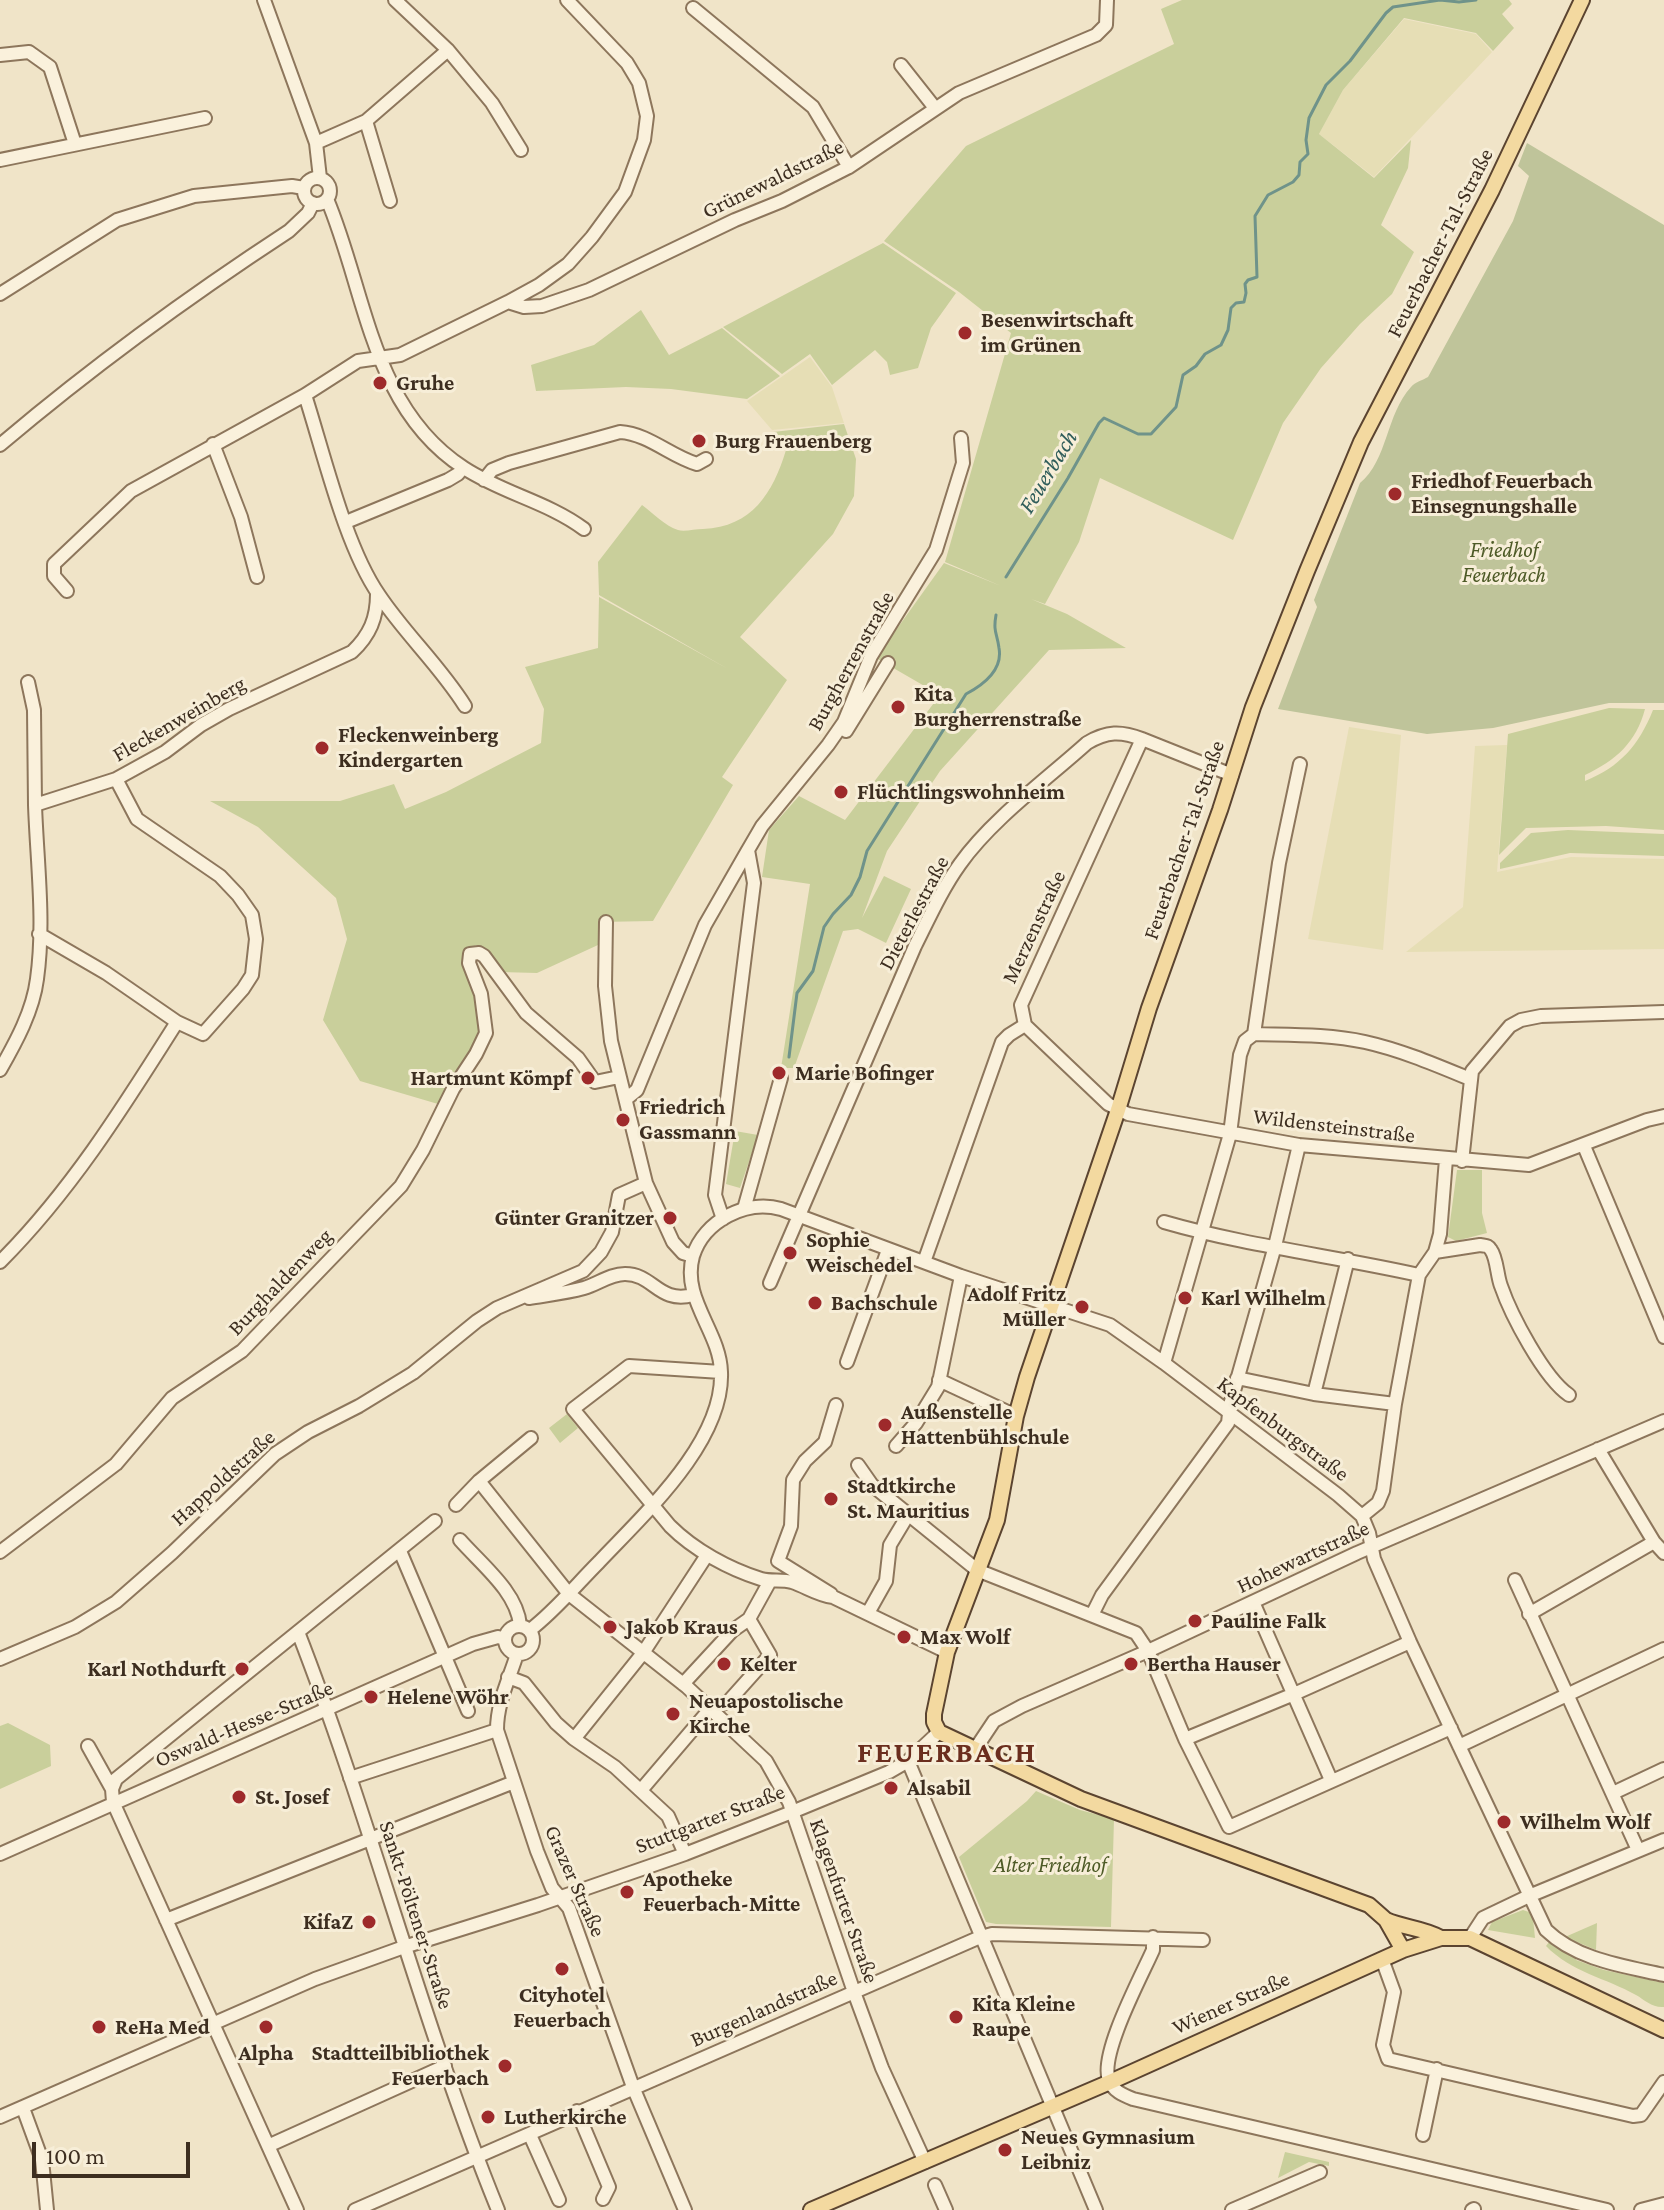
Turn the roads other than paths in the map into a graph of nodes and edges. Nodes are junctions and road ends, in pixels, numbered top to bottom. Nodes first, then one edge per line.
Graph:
1 (264, 0) edge
2 (395, 0) edge
3 (567, 0) edge
4 (1107, 0) edge
5 (1582, 0) edge
6 (693, 8) dead end
7 (448, 50) junction
8 (0, 55) edge
9 (901, 65) dead end
10 (935, 108) junction
11 (205, 118) dead end
12 (366, 121) junction
13 (316, 143) junction
14 (75, 144) junction
15 (521, 150) dead end
16 (0, 160) edge
17 (849, 167) junction
18 (320, 178) junction
19 (304, 188) junction
20 (327, 199) junction
21 (390, 201) dead end
22 (313, 203) junction
23 (0, 294) edge
24 (508, 302) junction
25 (380, 358) junction
26 (305, 395) junction
27 (961, 438) dead end
28 (213, 444) junction
29 (0, 445) edge
30 (706, 459) dead end
31 (463, 468) junction
32 (484, 480) junction
33 (346, 522) junction
34 (584, 529) dead end
35 (257, 577) dead end
36 (67, 591) dead end
37 (377, 594) junction
38 (888, 663) dead end
39 (28, 682) dead end
40 (465, 706) dead end
41 (1142, 739) junction
42 (828, 745) junction
43 (1300, 764) dead end
44 (1232, 775) junction
45 (116, 779) junction
46 (35, 805) junction
47 (748, 850) junction
48 (606, 922) dead end
49 (39, 934) junction
50 (1664, 1012) edge
51 (177, 1022) junction
52 (1025, 1025) junction
53 (1254, 1034) junction
54 (0, 1070) edge
55 (619, 1077) junction
56 (781, 1078) dead end
57 (1470, 1079) junction
58 (626, 1099) junction
59 (1118, 1110) junction
60 (1664, 1116) edge
61 (1230, 1134) junction
62 (1299, 1145) junction
63 (1584, 1146) junction
64 (1446, 1159) junction
65 (1462, 1161) junction
66 (646, 1183) junction
67 (744, 1209) junction
68 (798, 1215) junction
69 (723, 1219) junction
70 (1164, 1222) dead end
71 (1201, 1233) junction
72 (1275, 1246) junction
73 (888, 1250) junction
74 (1435, 1252) junction
75 (693, 1256) junction
76 (1348, 1259) junction
77 (0, 1262) edge
78 (924, 1262) junction
79 (1419, 1275) junction
80 (961, 1276) junction
81 (770, 1283) dead end
82 (693, 1295) junction
83 (514, 1299) junction
84 (1052, 1306) junction
85 (1664, 1337) edge
86 (847, 1362) dead end
87 (1164, 1363) junction
88 (721, 1372) junction
89 (1237, 1378) junction
90 (939, 1380) junction
91 (1314, 1394) junction
92 (1569, 1395) dead end
93 (1395, 1404) junction
94 (836, 1405) dead end
95 (1228, 1413) junction
96 (1016, 1416) junction
97 (1664, 1421) edge
98 (531, 1438) dead end
99 (896, 1446) dead end
100 (1598, 1449) junction
101 (858, 1465) dead end
102 (479, 1481) junction
103 (456, 1505) dead end
104 (654, 1507) junction
105 (908, 1515) junction
106 (1362, 1516) junction
107 (435, 1521) dead end
108 (460, 1540) dead end
109 (1654, 1542) junction
110 (1371, 1547) junction
111 (400, 1551) junction
112 (0, 1552) edge
113 (1664, 1553) edge
114 (707, 1555) junction
115 (977, 1570) junction
116 (1515, 1580) dead end
117 (770, 1581) junction
118 (569, 1594) junction
119 (833, 1597) junction
120 (1253, 1602) junction
121 (868, 1613) junction
122 (1529, 1614) junction
123 (1092, 1615) junction
124 (749, 1619) junction
125 (525, 1628) junction
126 (298, 1632) junction
127 (505, 1639) junction
128 (1410, 1642) junction
129 (1664, 1649) edge
130 (1148, 1651) junction
131 (947, 1652) junction
132 (643, 1653) junction
133 (517, 1654) junction
134 (445, 1657) junction
135 (0, 1659) edge
136 (508, 1677) junction
137 (683, 1684) junction
138 (1294, 1694) junction
139 (1565, 1695) junction
140 (711, 1708) junction
141 (328, 1709) junction
142 (468, 1711) dead end
143 (1451, 1728) junction
144 (497, 1730) junction
145 (939, 1732) junction
146 (574, 1739) junction
147 (1185, 1739) junction
148 (88, 1746) dead end
149 (1459, 1746) junction
150 (974, 1751) junction
151 (908, 1761) junction
152 (1664, 1769) edge
153 (350, 1778) junction
154 (1331, 1780) junction
155 (514, 1782) junction
156 (642, 1789) junction
157 (1613, 1793) junction
158 (113, 1796) junction
159 (792, 1812) junction
160 (371, 1840) junction
161 (1664, 1840) edge
162 (1638, 1850) junction
163 (0, 1854) edge
164 (685, 1854) junction
165 (1529, 1896) junction
166 (560, 1897) junction
167 (166, 1920) junction
168 (1386, 1920) junction
169 (1153, 1937) junction
170 (982, 1938) junction
171 (1441, 1938) junction
172 (1470, 1938) junction
173 (1203, 1940) dead end
174 (404, 1947) junction
175 (1403, 1950) junction
176 (1382, 1959) junction
177 (1664, 1975) edge
178 (854, 1992) junction
179 (213, 2025) junction
180 (1664, 2030) edge
181 (445, 2066) junction
182 (1437, 2069) junction
183 (1110, 2082) junction
184 (1664, 2082) edge
185 (633, 2087) junction
186 (1052, 2106) junction
187 (23, 2108) junction
188 (577, 2111) junction
189 (0, 2117) edge
190 (530, 2135) junction
191 (1423, 2135) dead end
192 (270, 2145) junction
193 (476, 2157) junction
194 (925, 2162) junction
195 (1320, 2172) dead end
196 (935, 2185) dead end
197 (603, 2199) dead end
198 (559, 2200) dead end
199 (1664, 2204) edge
200 (821, 2208) edge
201 (47, 2210) edge
202 (297, 2210) edge
203 (355, 2210) edge
204 (498, 2210) edge
205 (685, 2210) edge
206 (946, 2210) edge
207 (1096, 2210) edge
208 (1232, 2210) edge
209 (1607, 2210) edge
210 (1641, 2210) edge

1 - 13 street
2 - 7 street
3 - 24 street
4 - 10 street, Grünewaldstraße
5 - 44 main road, Feuerbacher-Tal-Straße
6 - 17 street
7 - 12 street
7 - 15 street
8 - 14 street
9 - 10 street
10 - 17 street, Grünewaldstraße
11 - 14 street
12 - 13 street
12 - 21 street
13 - 18 street
14 - 16 street
17 - 24 street, Grünewaldstraße
18 - 19 street
18 - 20 street
19 - 22 street
19 - 23 street
20 - 22 street
20 - 25 street
22 - 29 street
24 - 25 street
25 - 26 street
25 - 31 street
26 - 28 street
26 - 33 street
27 - 42 street, Burgherrenstraße
28 - 35 street
28 - 36 street
30 - 32 street
31 - 32 street
31 - 33 street
32 - 34 street
33 - 37 street
37 - 40 street
37 - 45 street, Fleckenweinberg
38 - 42 street
39 - 46 street
41 - 44 street, Dieterlestraße
41 - 52 street, Merzenstraße
41 - 68 street, Dieterlestraße
42 - 47 street, Burgherrenstraße
43 - 53 street
44 - 59 main road, Feuerbacher-Tal-Straße
45 - 46 street, Fleckenweinberg
45 - 51 street
46 - 49 street
47 - 58 street, Burgherrenstraße
47 - 69 street
48 - 55 street
49 - 51 street
49 - 54 street
50 - 57 street
51 - 77 street
52 - 59 street, Wildensteinstraße
52 - 78 street
53 - 57 street
53 - 61 street
55 - 58 street
55 - 112 street, Burghaldenweg
56 - 67 street
57 - 65 street
58 - 66 street
59 - 61 street, Wildensteinstraße
59 - 84 main road, Feuerbacher-Tal-Straße
60 - 63 street, Wildensteinstraße
61 - 62 street, Wildensteinstraße
61 - 71 street
62 - 64 street, Wildensteinstraße
62 - 72 street
63 - 65 street, Wildensteinstraße
63 - 85 street
64 - 65 street, Wildensteinstraße
64 - 74 street
66 - 75 street
66 - 83 street, Happoldstraße
67 - 68 street, Kapfenburgstraße
67 - 69 street
68 - 73 street, Kapfenburgstraße
68 - 81 street, Dieterlestraße
69 - 75 street
70 - 71 street
71 - 72 street
71 - 87 street
72 - 76 street
72 - 89 street
73 - 78 street, Kapfenburgstraße
73 - 86 street
74 - 79 street
74 - 92 street
75 - 82 street
76 - 79 street
76 - 91 street
78 - 80 street, Kapfenburgstraße
79 - 93 street
80 - 84 street, Kapfenburgstraße
80 - 90 street
82 - 83 street, Happoldstraße
82 - 88 street
83 - 135 street, Happoldstraße
84 - 87 street, Kapfenburgstraße
84 - 96 main road, Feuerbacher-Tal-Straße
87 - 95 street, Kapfenburgstraße
88 - 104 street
88 - 104 street
89 - 91 street
89 - 95 street
90 - 96 street
90 - 99 street
91 - 93 street
93 - 106 street
94 - 119 street
95 - 106 street, Kapfenburgstraße
95 - 123 street
96 - 115 main road, Feuerbacher-Tal-Straße
97 - 100 street, Hohewartstraße
98 - 102 street
100 - 109 street
100 - 110 street, Hohewartstraße
101 - 105 street
102 - 103 street
102 - 118 street, Klagenfurter Straße
104 - 114 street
104 - 118 street
105 - 115 street
105 - 121 street
106 - 110 street
107 - 111 street
108 - 125 street
109 - 113 street
109 - 122 street
110 - 120 street, Hohewartstraße
110 - 128 street
111 - 126 street
111 - 134 street
114 - 117 street
114 - 132 street
115 - 123 street
115 - 131 main road, Feuerbacher-Tal-Straße
116 - 122 street
117 - 119 street
117 - 124 street
118 - 125 street
118 - 132 street, Klagenfurter Straße
119 - 121 street
120 - 130 street, Hohewartstraße
120 - 138 street
121 - 131 street
122 - 139 street
123 - 130 street
124 - 137 street
124 - 140 street
125 - 127 street
125 - 133 street
126 - 141 street, Sankt-Pöltener-Straße
126 - 158 street
127 - 133 street
127 - 134 street, Oswald-Hesse-Straße
128 - 138 street
128 - 143 street
129 - 139 street
130 - 147 street
130 - 150 street, Hohewartstraße
131 - 145 main road, Feuerbacher-Tal-Straße
132 - 137 street, Klagenfurter Straße
132 - 146 street
133 - 136 street, Grazer Straße
134 - 141 street, Oswald-Hesse-Straße
134 - 142 street
136 - 144 street, Grazer Straße
136 - 146 street
137 - 140 street, Klagenfurter Straße
138 - 147 street
138 - 154 street
139 - 149 street
139 - 157 street
140 - 156 street
140 - 159 street, Klagenfurter Straße
141 - 153 street, Sankt-Pöltener-Straße
141 - 158 street, Oswald-Hesse-Straße
143 - 149 street
143 - 154 street
144 - 153 street
144 - 155 street, Grazer Straße
145 - 150 main road
145 - 151 street, Stuttgarter Straße
146 - 156 street
147 - 154 street
148 - 158 street
149 - 165 street
150 - 168 main road
151 - 159 street, Stuttgarter Straße
151 - 170 street
152 - 157 street
153 - 160 street, Sankt-Pöltener-Straße
155 - 160 street
155 - 166 street, Grazer Straße
156 - 164 street
157 - 162 street
158 - 163 street, Oswald-Hesse-Straße
158 - 167 street
159 - 164 street, Stuttgarter Straße
159 - 178 street, Klagenfurter Straße
160 - 167 street
160 - 174 street, Sankt-Pöltener-Straße
161 - 162 street
162 - 165 street
164 - 166 street, Stuttgarter Straße
165 - 172 street
165 - 177 street
166 - 174 street, Stuttgarter Straße
166 - 185 street, Grazer Straße
167 - 179 street
168 - 171 main road
168 - 175 main road
169 - 170 street, Burgenlandstraße
169 - 173 street, Burgenlandstraße
169 - 183 street
170 - 178 street, Burgenlandstraße
170 - 186 street
171 - 172 main road, Wiener Straße
171 - 175 main road, Wiener Straße
172 - 180 main road
174 - 179 street, Stuttgarter Straße
174 - 181 street, Sankt-Pöltener-Straße
175 - 176 main road, Wiener Straße
176 - 182 street
176 - 183 main road, Wiener Straße
178 - 185 street, Burgenlandstraße
178 - 194 street, Klagenfurter Straße
179 - 187 street, Stuttgarter Straße
179 - 192 street
181 - 192 street
181 - 193 street, Sankt-Pöltener-Straße
182 - 184 street
182 - 191 street
183 - 186 main road, Wiener Straße
183 - 209 street
185 - 188 street, Burgenlandstraße
185 - 205 street, Grazer Straße
186 - 194 main road, Wiener Straße
186 - 207 street
187 - 189 street, Stuttgarter Straße
187 - 201 street
188 - 190 street, Burgenlandstraße
188 - 197 street
190 - 193 street, Burgenlandstraße
190 - 198 street
192 - 202 street
193 - 203 street, Burgenlandstraße
193 - 204 street, Sankt-Pöltener-Straße
194 - 200 main road, Wiener Straße
195 - 208 street
196 - 206 street
199 - 210 street

